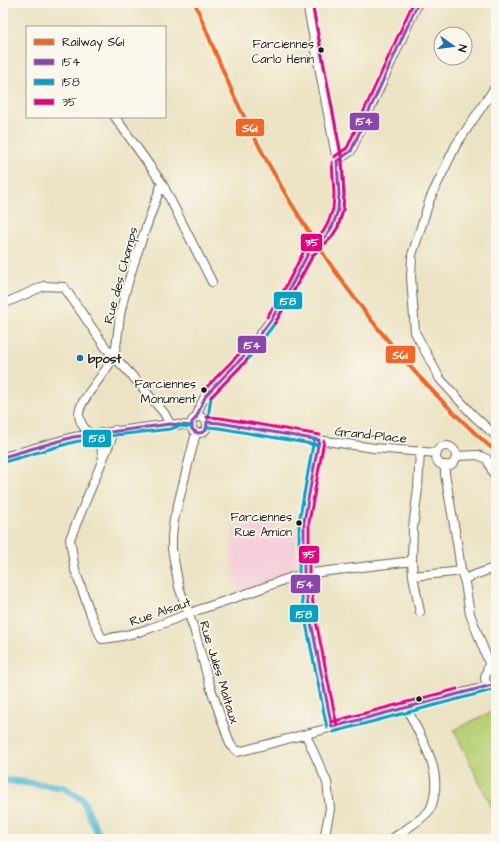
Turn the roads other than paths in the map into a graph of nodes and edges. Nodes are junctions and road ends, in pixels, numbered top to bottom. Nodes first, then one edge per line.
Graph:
1 (307, 3) edge
2 (418, 3) edge
3 (496, 86) edge
4 (116, 118) edge
5 (337, 161) junction
6 (162, 183) junction
7 (212, 282) dead end
8 (3, 304) edge
9 (114, 356) junction
10 (198, 423) junction
11 (170, 424) junction
12 (115, 430) junction
13 (89, 435) junction
14 (496, 436) edge
15 (319, 440) junction
16 (420, 451) junction
17 (437, 453) junction
18 (456, 456) junction
19 (3, 457) edge
20 (103, 459) junction
21 (445, 465) junction
22 (496, 480) edge
23 (412, 561) junction
24 (494, 568) edge
25 (460, 570) junction
26 (304, 574) junction
27 (413, 576) junction
28 (496, 577) edge
29 (464, 579) junction
30 (420, 612) dead end
31 (188, 614) junction
32 (493, 665) edge
33 (496, 684) edge
34 (487, 687) junction
35 (407, 708) junction
36 (332, 727) junction
37 (306, 735) junction
38 (324, 839) edge
39 (392, 839) edge

1 - 5 street
2 - 5 street
3 - 14 street
4 - 6 street
5 - 10 street, Rue Jules Maltaux
6 - 7 street
6 - 9 street, Rue des Champs
8 - 9 street
9 - 11 street
9 - 13 street, Rue des Champs
10 - 11 street, Grand-Place
10 - 15 street, Grand-Place
10 - 31 street, Rue Jules Maltaux
11 - 12 street, Grand-Place
12 - 13 street, Grand-Place
12 - 20 street, Rue Alsaut
13 - 19 street, Grand-Place
13 - 20 street
15 - 16 street, Grand-Place
15 - 26 street
16 - 17 street, Grand-Place
16 - 23 street
17 - 18 street
17 - 21 street
18 - 21 street
18 - 22 street
20 - 31 street, Rue Alsaut
21 - 25 street
23 - 26 street, Rue Alsaut
23 - 27 street
24 - 28 street
24 - 29 street
25 - 27 street
25 - 29 street
26 - 31 street, Rue Alsaut
26 - 36 street
27 - 30 street
29 - 32 street
31 - 37 street, Rue Jules Maltaux
32 - 34 street
33 - 34 street
34 - 35 street
35 - 36 street
35 - 39 street
36 - 37 street
37 - 38 street

